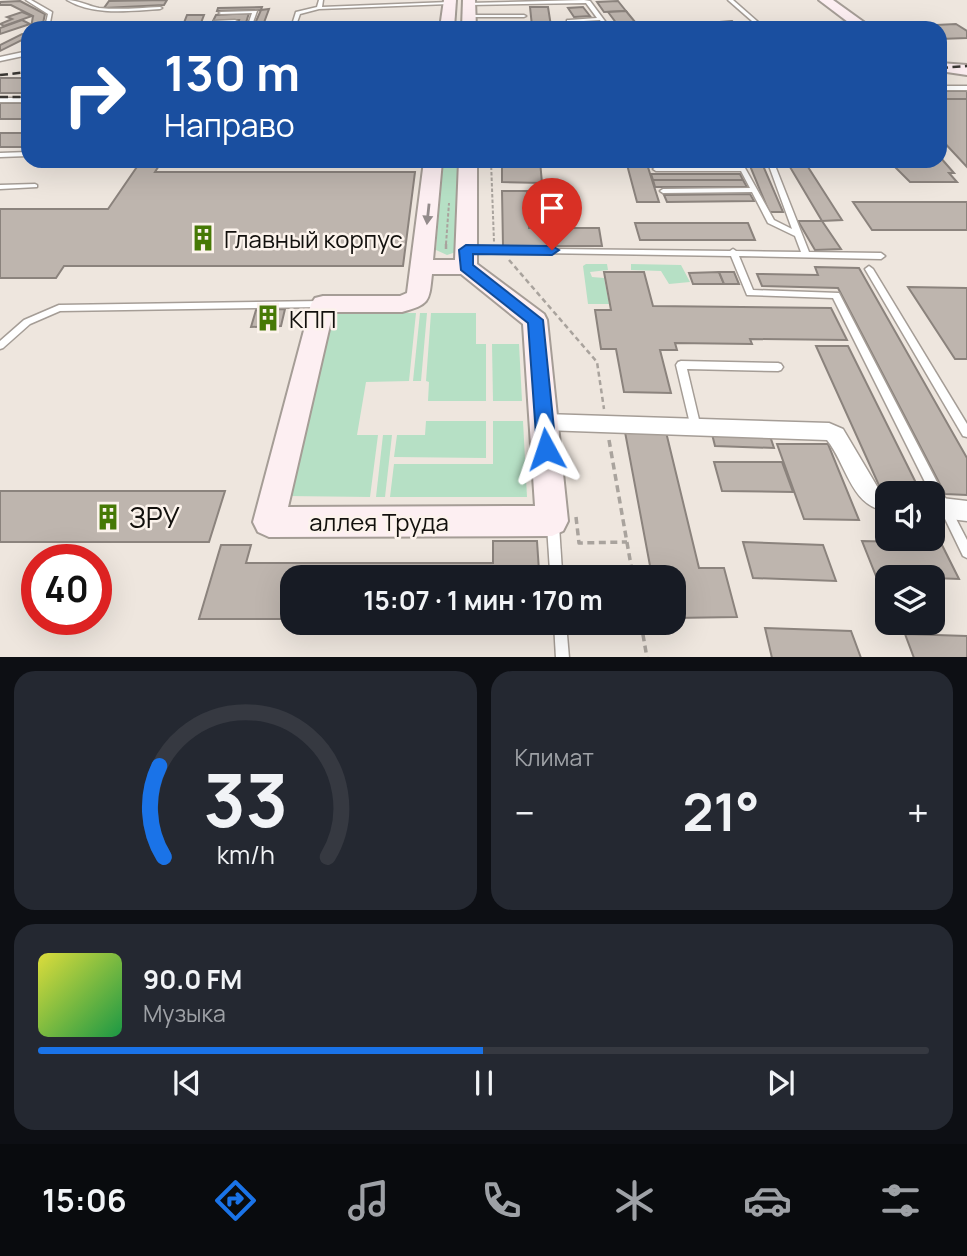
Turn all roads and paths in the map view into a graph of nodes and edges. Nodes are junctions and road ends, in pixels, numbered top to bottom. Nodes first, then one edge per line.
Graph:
1 (28, 0) edge
2 (69, 0) edge
3 (101, 0) edge
4 (321, 0) edge
5 (730, 0) edge
6 (825, 0) edge
7 (450, 1) edge
8 (587, 1) edge
9 (549, 2) edge
10 (160, 8) dead end
11 (319, 8) junction
12 (90, 9) junction
13 (469, 12) edge
14 (221, 13) dead end
15 (524, 16) dead end
16 (600, 19) joint
17 (48, 21) edge
18 (252, 21) edge
19 (295, 21) edge
20 (448, 21) edge
21 (569, 21) dead end
22 (755, 21) edge
23 (855, 21) edge
24 (21, 54) edge
25 (0, 59) edge
26 (947, 88) edge
27 (967, 88) edge
28 (0, 100) edge
29 (21, 100) edge
30 (21, 154) edge
31 (0, 155) edge
32 (432, 168) edge
33 (467, 168) edge
34 (491, 168) edge
35 (773, 168) edge
36 (656, 169) dead end
37 (35, 186) dead end
38 (0, 187) edge
39 (754, 190) junction
40 (663, 191) dead end
41 (449, 199) dead end
42 (798, 235) junction
43 (500, 250) junction
44 (733, 252) junction
45 (805, 253) junction
46 (460, 255) junction
47 (881, 256) dead end
48 (423, 267) junction
49 (869, 270) dead end
50 (323, 304) junction
51 (0, 346) edge
52 (778, 367) dead end
53 (544, 422) junction
54 (607, 425) junction
55 (696, 428) junction
56 (967, 433) edge
57 (925, 481) edge
58 (875, 498) edge
59 (945, 509) edge
60 (967, 512) edge
61 (564, 518) junction
62 (945, 519) edge
63 (627, 542) junction
64 (967, 552) edge
65 (557, 565) edge
66 (631, 565) edge
67 (561, 635) edge
68 (643, 635) edge
69 (563, 657) edge
70 (647, 657) edge

1 - 17 lane
2 - 12 lane
3 - 12 lane
4 - 11 lane
5 - 22 lane
6 - 23 street
7 - 11 lane
7 - 20 street
8 - 9 lane
8 - 16 lane
9 - 13 lane
10 - 12 lane
11 - 19 lane
13 - 15 lane
14 - 18 lane
16 - 21 lane
24 - 25 lane
26 - 27 lane
28 - 29 lane
30 - 31 lane
32 -> 48 street
33 - 46 street
34 - 43 path
35 - 42 lane
36 - 39 lane
37 - 38 lane
39 - 40 lane
39 - 42 lane
41 - 46 path
42 - 45 lane
43 - 44 lane
43 - 46 lane
43 - 54 path
44 - 45 lane
44 - 57 lane
45 - 47 lane
46 - 48 street
46 - 53 street
48 - 50 street
49 - 56 lane
50 - 51 lane
50 - 61 street, аллея Труда
52 - 55 lane
53 - 54 street
53 - 61 street
54 - 55 street
54 - 63 path
55 - 58 street
59 - 60 street
61 - 63 path
61 - 65 lane
62 - 64 lane
63 - 66 path
67 - 69 lane
68 - 70 path

